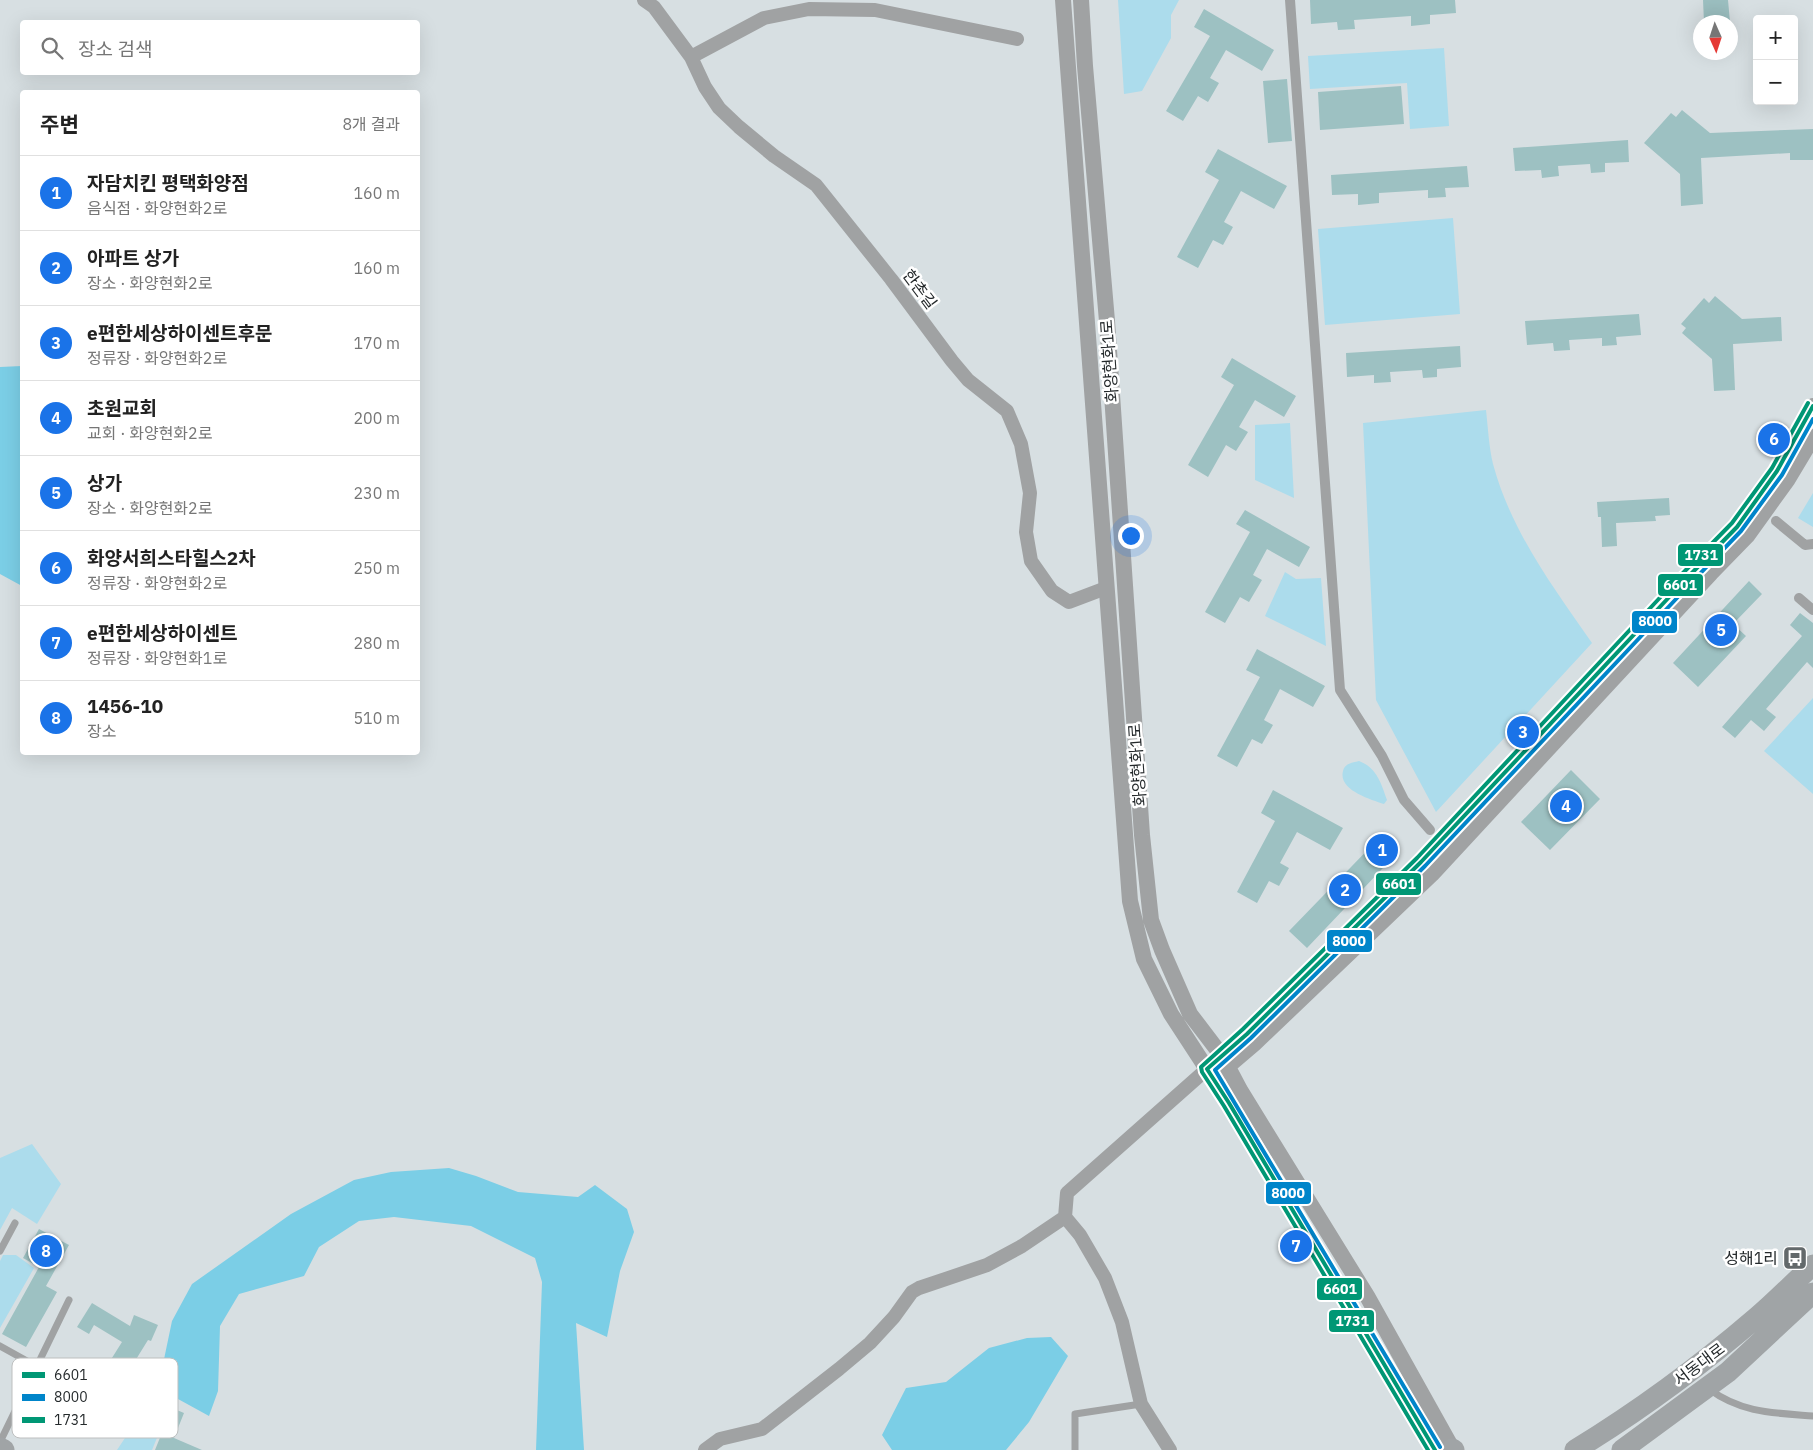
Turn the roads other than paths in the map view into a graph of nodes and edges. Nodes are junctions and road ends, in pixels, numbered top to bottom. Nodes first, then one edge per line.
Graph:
1 (644, 0) edge
2 (1063, 0) edge
3 (1081, 0) edge
4 (1290, 0) edge
5 (1017, 39) dead end
6 (691, 57) junction
7 (1813, 406) edge
8 (1813, 437) edge
9 (1776, 521) dead end
10 (1813, 544) edge
11 (1106, 588) junction
12 (1798, 598) dead end
13 (1813, 610) edge
14 (1430, 830) dead end
15 (1225, 1061) junction
16 (1210, 1074) junction
17 (1065, 1217) junction
18 (15, 1223) dead end
19 (0, 1251) edge
20 (1813, 1265) edge
21 (1813, 1294) edge
22 (69, 1300) dead end
23 (0, 1346) edge
24 (22, 1358) edge
25 (40, 1358) edge
26 (1707, 1388) junction
27 (1141, 1404) junction
28 (1813, 1416) edge
29 (12, 1417) edge
30 (0, 1442) edge
31 (0, 1448) edge
32 (4, 1450) edge
33 (705, 1450) edge
34 (1075, 1450) edge
35 (1170, 1450) edge
36 (1448, 1450) edge
37 (1575, 1450) edge
38 (1622, 1450) edge

1 - 6 street, 한촌길
2 - 11 street, 화양현화1로
3 - 15 street, 화양현화1로
4 - 14 street
5 - 6 street
6 - 11 street, 한촌길
7 - 15 street
8 - 15 street
9 - 10 street
11 - 16 street, 화양현화1로
12 - 13 street
15 - 16 street
15 - 36 street, 화양현화1로
16 - 17 street
16 - 36 street, 화양현화1로
17 - 27 street
17 - 33 street
18 - 19 lane
20 - 37 main road, 서동대로
21 - 26 main road, 서동대로
22 - 25 lane
23 - 24 lane
26 - 28 lane
26 - 38 main road, 서동대로
27 - 34 lane
27 - 35 street
29 - 30 lane
31 - 32 main road

